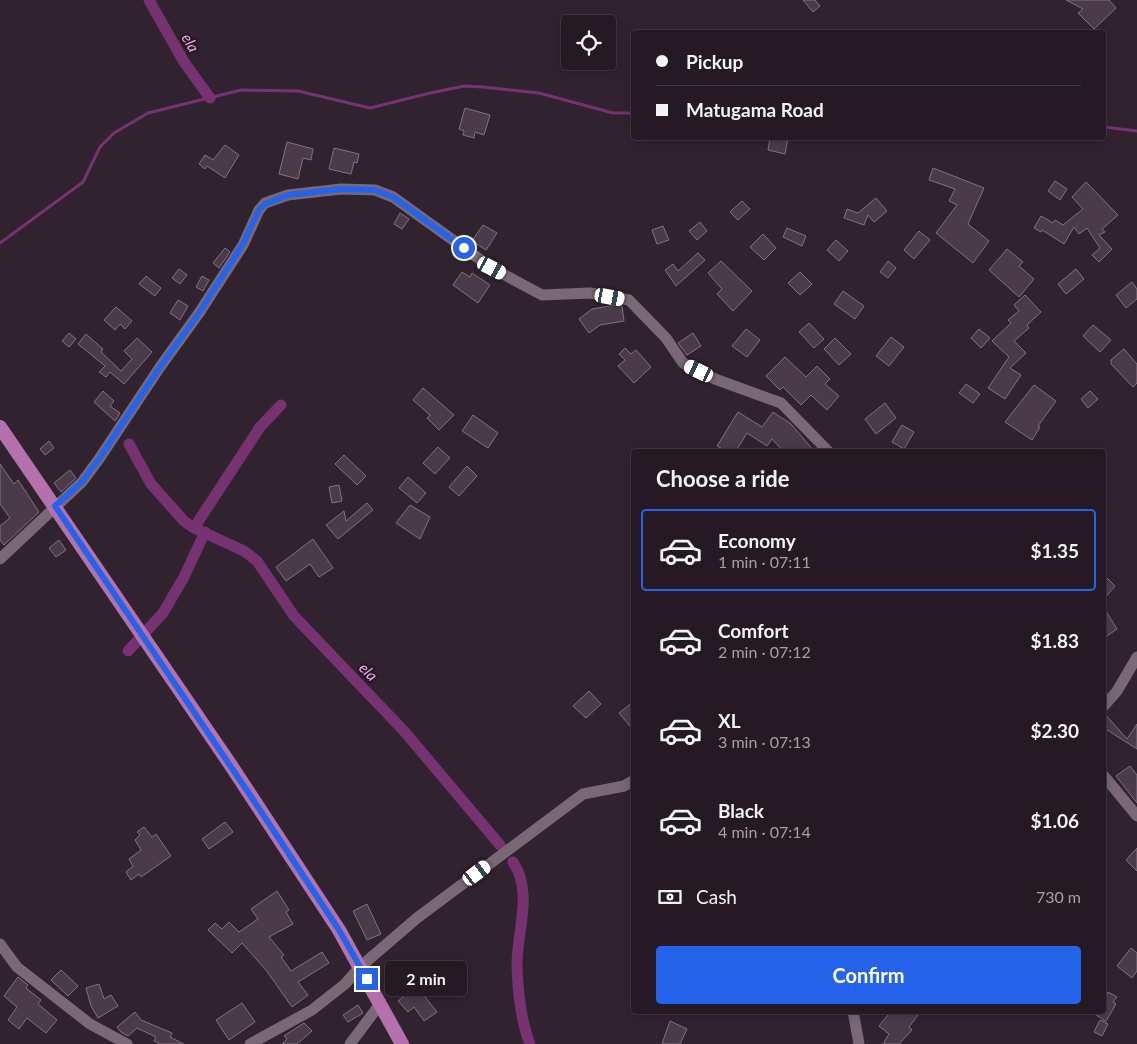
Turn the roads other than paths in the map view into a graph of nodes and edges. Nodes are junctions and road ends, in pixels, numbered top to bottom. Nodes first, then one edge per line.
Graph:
1 (0, 427) edge
2 (826, 449) edge
3 (55, 506) junction
4 (0, 558) edge
5 (1137, 657) edge
6 (1106, 704) edge
7 (1106, 778) edge
8 (631, 782) edge
9 (1137, 816) edge
10 (0, 944) edge
11 (360, 967) junction
12 (380, 1004) junction
13 (854, 1014) edge
14 (127, 1044) edge
15 (250, 1044) edge
16 (350, 1044) edge
17 (402, 1044) edge
18 (859, 1044) edge

1 - 3 main road
2 - 3 street
3 - 4 street
3 - 11 main road
5 - 6 street
7 - 9 street
8 - 11 street
10 - 14 street
11 - 12 main road
11 - 15 street
12 - 16 street
12 - 17 main road
13 - 18 street

